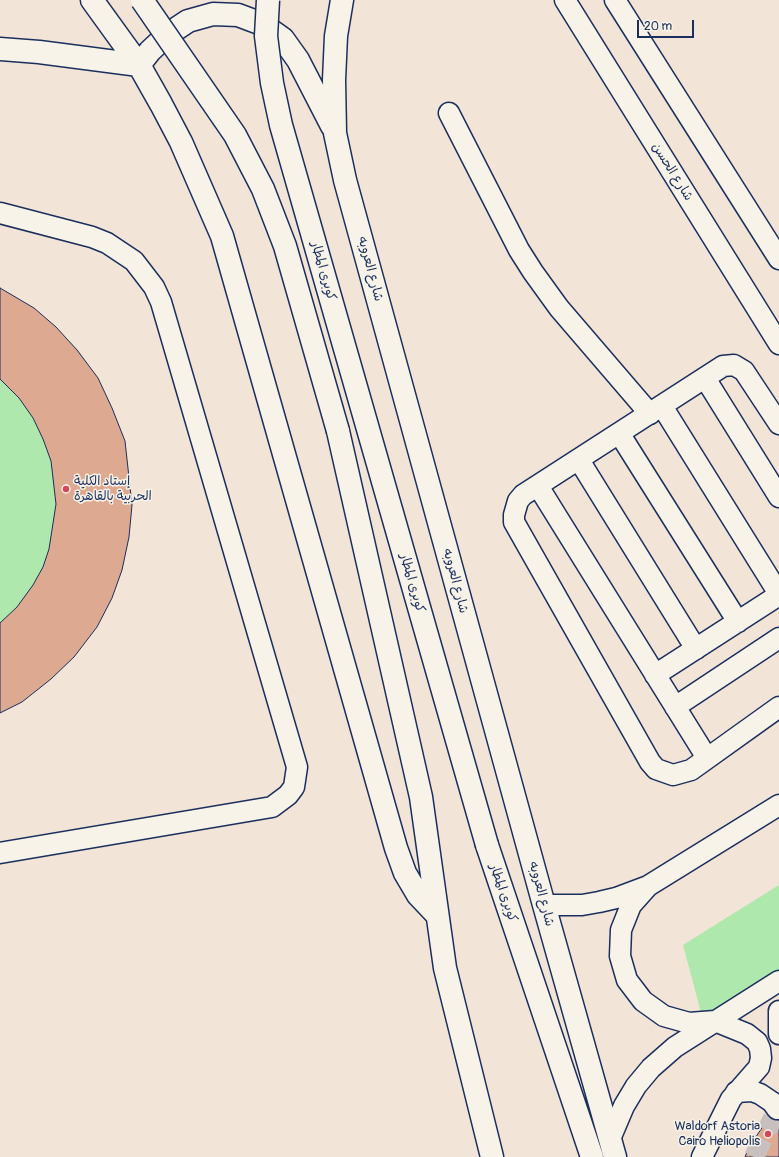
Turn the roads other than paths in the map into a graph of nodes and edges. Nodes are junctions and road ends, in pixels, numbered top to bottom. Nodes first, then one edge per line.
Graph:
1 (92, 0) edge
2 (142, 0) edge
3 (268, 0) edge
4 (342, 0) edge
5 (565, 0) edge
6 (615, 0) edge
7 (0, 49) edge
8 (139, 65) junction
9 (448, 113) dead end
10 (335, 133) junction
11 (0, 213) edge
12 (779, 259) edge
13 (779, 344) edge
14 (705, 378) junction
15 (656, 410) junction
16 (779, 424) edge
17 (619, 434) junction
18 (579, 460) junction
19 (538, 486) junction
20 (779, 497) edge
21 (779, 594) edge
22 (738, 622) junction
23 (779, 638) edge
24 (696, 649) junction
25 (656, 675) junction
26 (675, 707) junction
27 (779, 707) edge
28 (707, 758) junction
29 (779, 805) edge
30 (0, 853) edge
31 (648, 886) junction
32 (544, 905) junction
33 (436, 914) junction
34 (779, 981) edge
35 (779, 1011) edge
36 (715, 1021) junction
37 (779, 1034) edge
38 (736, 1092) junction
39 (777, 1109) edge
40 (613, 1148) edge
41 (492, 1157) edge
42 (592, 1157) edge
43 (702, 1157) edge

1 - 8 highway
2 - 33 highway, bridge
3 - 42 highway, كوبرى المطار, bridge
4 - 10 highway, شارع العروبه
5 - 13 street, شارع الحسن
6 - 12 street
7 - 8 highway
8 - 10 highway
8 - 33 highway
9 - 15 street
10 - 32 highway, شارع العروبه
11 - 30 street
14 - 15 street
14 - 16 street
14 - 20 street
15 - 17 street
15 - 21 street
17 - 18 street
17 - 22 street
18 - 19 street
18 - 24 street
19 - 25 street
19 - 28 street
21 - 22 street
22 - 24 street
23 - 26 street
24 - 25 street
25 - 26 street
26 - 28 street
27 - 28 street
29 - 31 street
31 - 32 street
31 - 36 street
32 - 40 highway, شارع العروبه
33 - 41 highway
34 - 36 street
35 - 37 street
36 - 38 street
36 - 40 street
38 - 39 street
38 - 43 street

